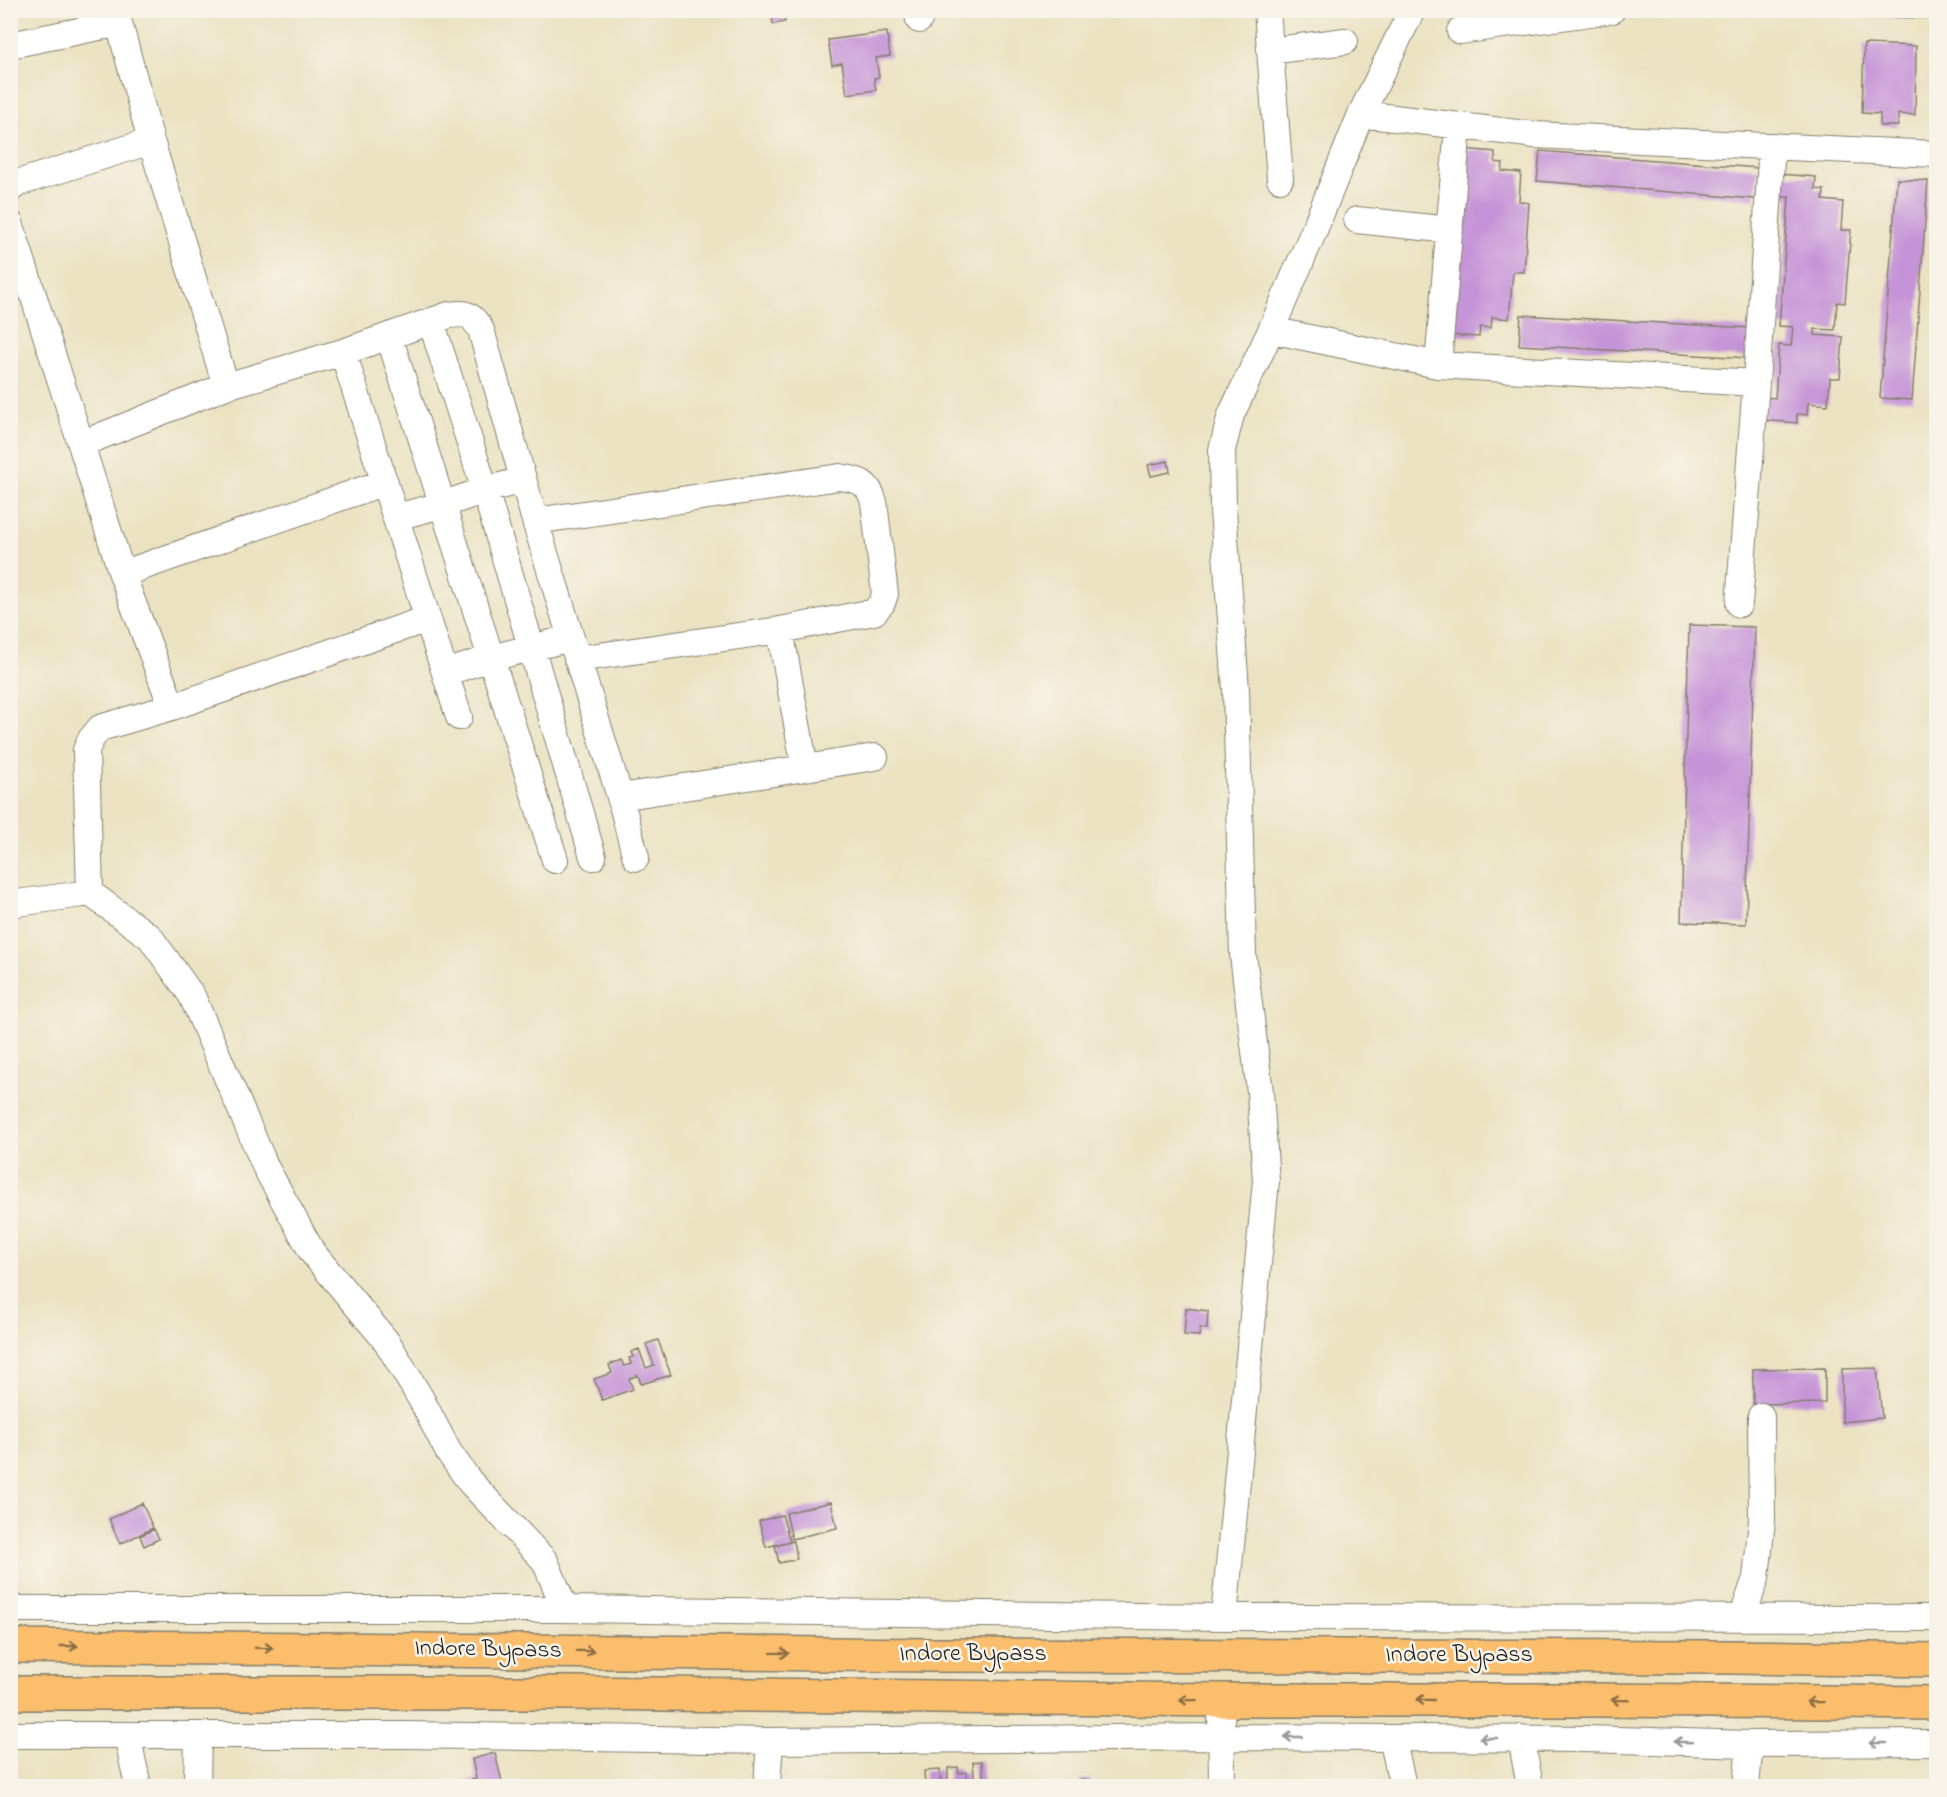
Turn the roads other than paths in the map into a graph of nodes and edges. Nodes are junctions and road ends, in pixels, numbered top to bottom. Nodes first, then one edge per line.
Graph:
1 (1267, 10) edge
2 (1412, 10) edge
3 (1612, 10) edge
4 (117, 17) edge
5 (1460, 31) dead end
6 (1345, 41) dead end
7 (10, 45) edge
8 (1270, 51) junction
9 (1361, 114) junction
10 (1458, 126) junction
11 (151, 141) junction
12 (1772, 146) junction
13 (1936, 154) edge
14 (1280, 179) dead end
15 (10, 189) edge
16 (1357, 220) dead end
17 (10, 224) edge
18 (1449, 230) junction
19 (431, 321) junction
20 (1271, 330) junction
21 (389, 336) junction
22 (343, 352) junction
23 (1438, 365) junction
24 (1756, 383) junction
25 (226, 387) junction
26 (81, 444) junction
27 (523, 480) junction
28 (385, 482) junction
29 (485, 490) junction
30 (442, 505) junction
31 (396, 518) junction
32 (535, 521) junction
33 (122, 574) junction
34 (1738, 604) dead end
35 (427, 619) junction
36 (780, 630) junction
37 (531, 647) junction
38 (574, 649) junction
39 (491, 658) junction
40 (444, 673) junction
41 (172, 707) junction
42 (459, 717) dead end
43 (875, 757) dead end
44 (805, 768) junction
45 (620, 797) junction
46 (593, 857) dead end
47 (636, 858) dead end
48 (555, 860) dead end
49 (90, 893) junction
50 (10, 904) edge
51 (1761, 1416) dead end
52 (565, 1609) junction
53 (10, 1610) edge
54 (1224, 1617) junction
55 (1742, 1618) junction
56 (1936, 1618) edge
57 (10, 1646) edge
58 (1936, 1660) edge
59 (10, 1693) edge
60 (1221, 1700) junction
61 (1936, 1703) edge
62 (10, 1735) edge
63 (127, 1735) junction
64 (198, 1735) junction
65 (1220, 1737) junction
66 (1392, 1738) junction
67 (1521, 1738) junction
68 (770, 1741) junction
69 (1936, 1743) edge
70 (1750, 1744) junction
71 (138, 1786) edge
72 (197, 1786) edge
73 (767, 1786) edge
74 (1222, 1786) edge
75 (1402, 1786) edge
76 (1530, 1786) edge
77 (1746, 1786) edge

1 - 8 street
2 - 9 street
3 - 5 street
4 - 7 street
4 - 11 street
6 - 8 street
8 - 14 street
9 - 10 street
9 - 20 street
10 - 12 street
10 - 18 street
11 - 15 street
11 - 25 street
12 - 13 street
12 - 24 street
16 - 18 street
17 - 26 street
18 - 23 street
19 - 21 street
19 - 27 street
19 - 29 street
20 - 23 street
20 - 54 street
21 - 22 street
21 - 30 street
22 - 25 street
22 - 28 street
23 - 24 street
24 - 34 street
25 - 26 street
26 - 33 street
27 - 29 street
27 - 32 street
28 - 31 street
28 - 33 street
29 - 30 street
29 - 37 street
30 - 31 street
30 - 39 street
31 - 35 street
32 - 36 street
32 - 38 street
33 - 41 street
35 - 40 street
35 - 41 street
36 - 38 street
36 - 44 street
37 - 38 street
37 - 39 street
37 - 46 street
38 - 45 street
39 - 40 street
39 - 48 street
40 - 42 street
41 - 49 street
43 - 44 street
44 - 45 street
45 - 47 street
49 - 50 street
49 - 52 street
51 - 55 street
52 - 53 street
52 - 54 street
54 - 55 street
55 - 56 street
57 -> 58 highway, Indore Bypass
60 -> 59 highway, Indore Bypass
61 -> 60 highway, Indore Bypass
60 - 65 street
62 - 63 street
63 - 64 street
63 - 71 street
64 - 68 street
64 - 72 street
66 -> 65 street
65 - 68 street
65 - 74 street
67 -> 66 street
66 - 75 street
70 -> 67 street
67 - 76 street
68 - 73 street
69 -> 70 street
70 - 77 street

